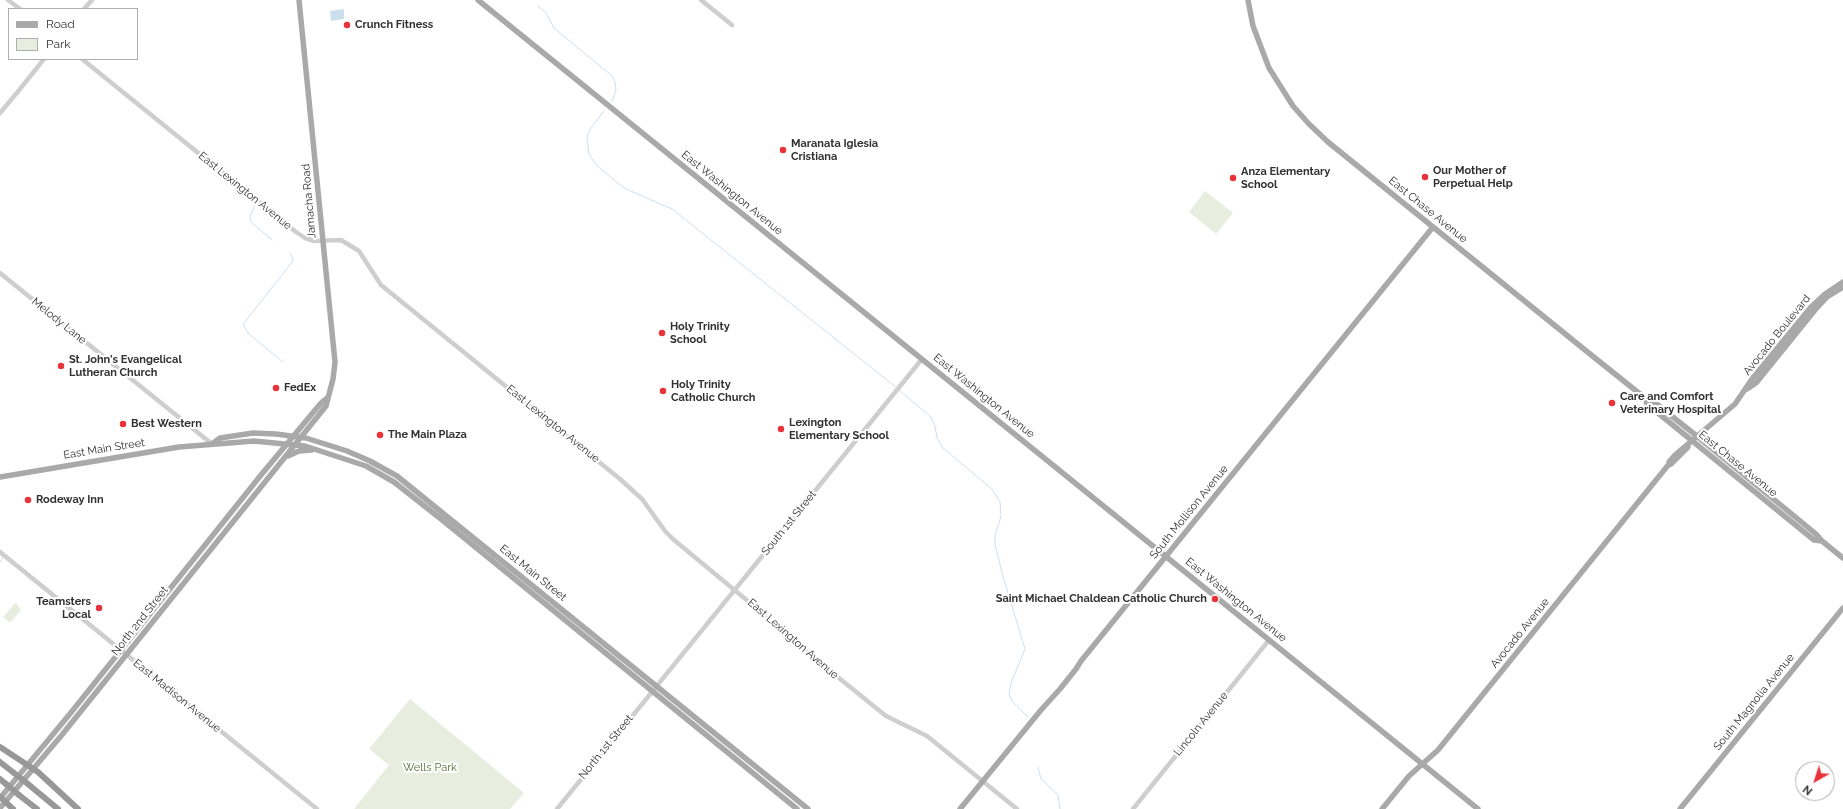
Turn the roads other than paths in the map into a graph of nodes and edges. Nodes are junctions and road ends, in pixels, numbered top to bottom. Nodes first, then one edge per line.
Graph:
1 (8, 0) edge
2 (92, 0) edge
3 (299, 0) edge
4 (478, 0) edge
5 (701, 0) edge
6 (1248, 0) edge
7 (19, 8) edge
8 (85, 8) edge
9 (732, 25) dead end
10 (43, 60) edge
11 (83, 60) edge
12 (0, 113) edge
13 (1433, 227) junction
14 (322, 240) junction
15 (0, 273) edge
16 (1843, 282) edge
17 (1843, 287) edge
18 (922, 359) junction
19 (1747, 389) junction
20 (327, 398) junction
21 (310, 427) junction
22 (293, 436) junction
23 (301, 438) junction
24 (314, 441) junction
25 (1693, 441) junction
26 (272, 442) junction
27 (212, 444) junction
28 (287, 444) junction
29 (296, 445) junction
30 (318, 450) junction
31 (278, 455) junction
32 (286, 456) junction
33 (0, 476) edge
34 (433, 509) junction
35 (232, 512) junction
36 (223, 522) junction
37 (229, 526) junction
38 (220, 536) junction
39 (202, 548) junction
40 (0, 552) edge
41 (1166, 556) junction
42 (203, 558) junction
43 (1843, 558) edge
44 (735, 590) junction
45 (166, 592) junction
46 (164, 606) junction
47 (1843, 608) edge
48 (1269, 640) junction
49 (121, 650) junction
50 (126, 654) junction
51 (656, 686) junction
52 (652, 691) junction
53 (0, 747) edge
54 (0, 762) edge
55 (1422, 764) junction
56 (27, 765) junction
57 (34, 769) junction
58 (0, 779) edge
59 (982, 781) junction
60 (1, 799) edge
61 (0, 808) edge
62 (13, 809) edge
63 (36, 809) edge
64 (58, 809) edge
65 (78, 809) edge
66 (317, 809) edge
67 (557, 809) edge
68 (797, 809) edge
69 (808, 809) edge
70 (960, 809) edge
71 (1016, 809) edge
72 (1132, 809) edge
73 (1382, 809) edge
74 (1478, 809) edge
75 (1680, 809) edge

1 - 7 street
2 - 8 street
3 - 14 main road, Jamacha Road
4 - 18 main road, East Washington Avenue
5 - 9 street
6 - 13 main road, East Chase Avenue
10 - 12 street
11 - 14 street, East Lexington Avenue
13 - 25 main road, East Chase Avenue
13 - 41 main road, South Mollison Avenue
14 - 20 main road, Jamacha Road
14 - 44 street, East Lexington Avenue
15 - 27 street, Melody Lane
16 - 19 main road, Avocado Boulevard
17 - 19 main road, Avocado Boulevard
18 - 41 main road, East Washington Avenue
18 - 44 street, South 1st Street
19 - 25 main road, Avocado Boulevard
20 - 21 main road, Jamacha Road
20 - 22 main road, Jamacha Road
21 - 23 main road, Jamacha Road
21 - 24 main road
22 - 23 main road, East Main Street
22 - 27 main road, East Main Street
22 - 28 main road, Jamacha Road
23 - 24 main road, East Main Street
23 - 29 main road, Jamacha Road
24 - 34 main road, East Main Street
25 - 43 main road, East Chase Avenue
25 - 55 main road, Avocado Avenue
26 - 27 main road, East Main Street
26 - 28 main road, East Main Street
26 - 31 main road
27 - 33 main road, East Main Street
28 - 29 main road, East Main Street
28 - 31 main road, North 2nd Street
29 - 30 main road, East Main Street
29 - 32 main road, North 2nd Street
30 - 32 main road
30 - 34 main road, East Main Street
31 - 35 main road, North 2nd Street
32 - 37 main road, North 2nd Street
34 - 51 main road, East Main Street
34 - 52 main road, East Main Street
35 - 36 main road, North 2nd Street
35 - 37 main road
36 - 38 main road
36 - 39 main road, North 2nd Street
37 - 38 main road, North 2nd Street
38 - 42 main road, North 2nd Street
39 - 42 main road
39 - 45 main road, North 2nd Street
40 - 49 street, East Madison Avenue
41 - 48 main road, East Washington Avenue
41 - 59 main road, South Mollison Avenue
42 - 46 main road, North 2nd Street
44 - 51 street, South 1st Street
44 - 59 street, East Lexington Avenue
45 - 46 main road
45 - 49 main road, North 2nd Street
46 - 50 main road, North 2nd Street
47 - 75 main road, South Magnolia Avenue
48 - 55 main road, East Washington Avenue
48 - 72 street, Lincoln Avenue
49 - 50 street, East Madison Avenue
49 - 56 main road, North 2nd Street
50 - 57 main road, North 2nd Street
50 - 66 street, East Madison Avenue
51 - 52 street, North 1st Street
51 - 69 main road, East Main Street
52 - 67 street, North 1st Street
52 - 68 main road, East Main Street
53 - 56 highway
54 - 64 highway, bridge
55 - 73 main road, Avocado Avenue
55 - 74 main road, East Washington Avenue
56 - 57 highway
56 - 60 main road, North 2nd Street
57 - 60 main road, North 2nd Street
57 - 65 highway
58 - 63 highway, bridge
59 - 70 main road, South Mollison Avenue
59 - 71 street, East Lexington Avenue
60 - 61 main road, North 2nd Street
60 - 62 highway

